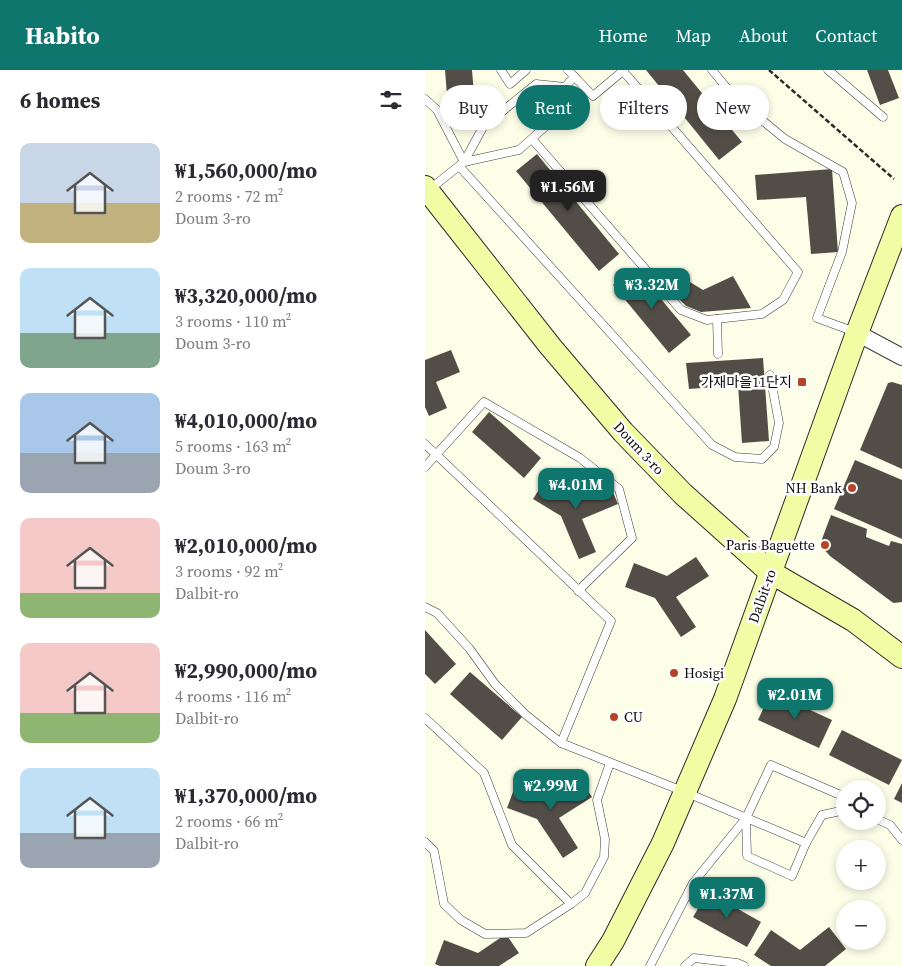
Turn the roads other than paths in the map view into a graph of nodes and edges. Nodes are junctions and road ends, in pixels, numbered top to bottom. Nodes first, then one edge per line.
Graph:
1 (501, 70) edge
2 (526, 70) edge
3 (568, 70) edge
4 (623, 70) edge
5 (712, 70) edge
6 (828, 70) edge
7 (574, 77) junction
8 (567, 85) edge
9 (425, 98) edge
10 (516, 100) edge
11 (883, 117) dead end
12 (542, 130) edge
13 (532, 139) junction
14 (462, 164) junction
15 (426, 190) edge
16 (902, 216) edge
17 (717, 319) junction
18 (857, 333) junction
19 (718, 354) dead end
20 (902, 357) edge
21 (770, 375) dead end
22 (425, 444) edge
23 (437, 455) junction
24 (425, 467) edge
25 (770, 572) junction
26 (578, 591) junction
27 (425, 607) edge
28 (902, 657) edge
29 (425, 718) edge
30 (561, 743) junction
31 (610, 762) junction
32 (685, 792) junction
33 (836, 793) edge
34 (836, 812) edge
35 (746, 818) junction
36 (886, 823) edge
37 (902, 840) edge
38 (425, 842) edge
39 (805, 843) junction
40 (571, 904) junction
41 (597, 966) edge
42 (650, 966) edge
43 (685, 966) edge
44 (744, 966) edge

1 - 2 lane
3 - 7 lane
4 - 7 lane
4 - 17 lane
5 - 18 lane
6 - 11 lane
7 - 8 lane
9 - 14 lane
10 - 14 lane
12 - 13 lane
13 - 14 lane
13 - 17 lane
14 - 15 lane
14 - 21 lane
15 - 25 street, Doum 3-ro
16 - 18 street, Dalbit-ro
17 - 19 lane
18 - 20 street
18 - 25 street, Dalbit-ro
22 - 23 lane
23 - 24 lane
23 - 26 lane
23 - 26 lane
25 - 28 street, Doum 3-ro
25 - 32 street, Dalbit-ro
26 - 30 lane
27 - 30 lane
29 - 40 lane
30 - 31 lane
31 - 32 lane
31 - 40 lane
32 - 35 lane
32 - 41 street, Dalbit-ro
33 - 35 lane
34 - 39 lane
35 - 39 lane
35 - 39 lane
35 - 42 lane
36 - 37 lane
38 - 40 lane
43 - 44 lane

